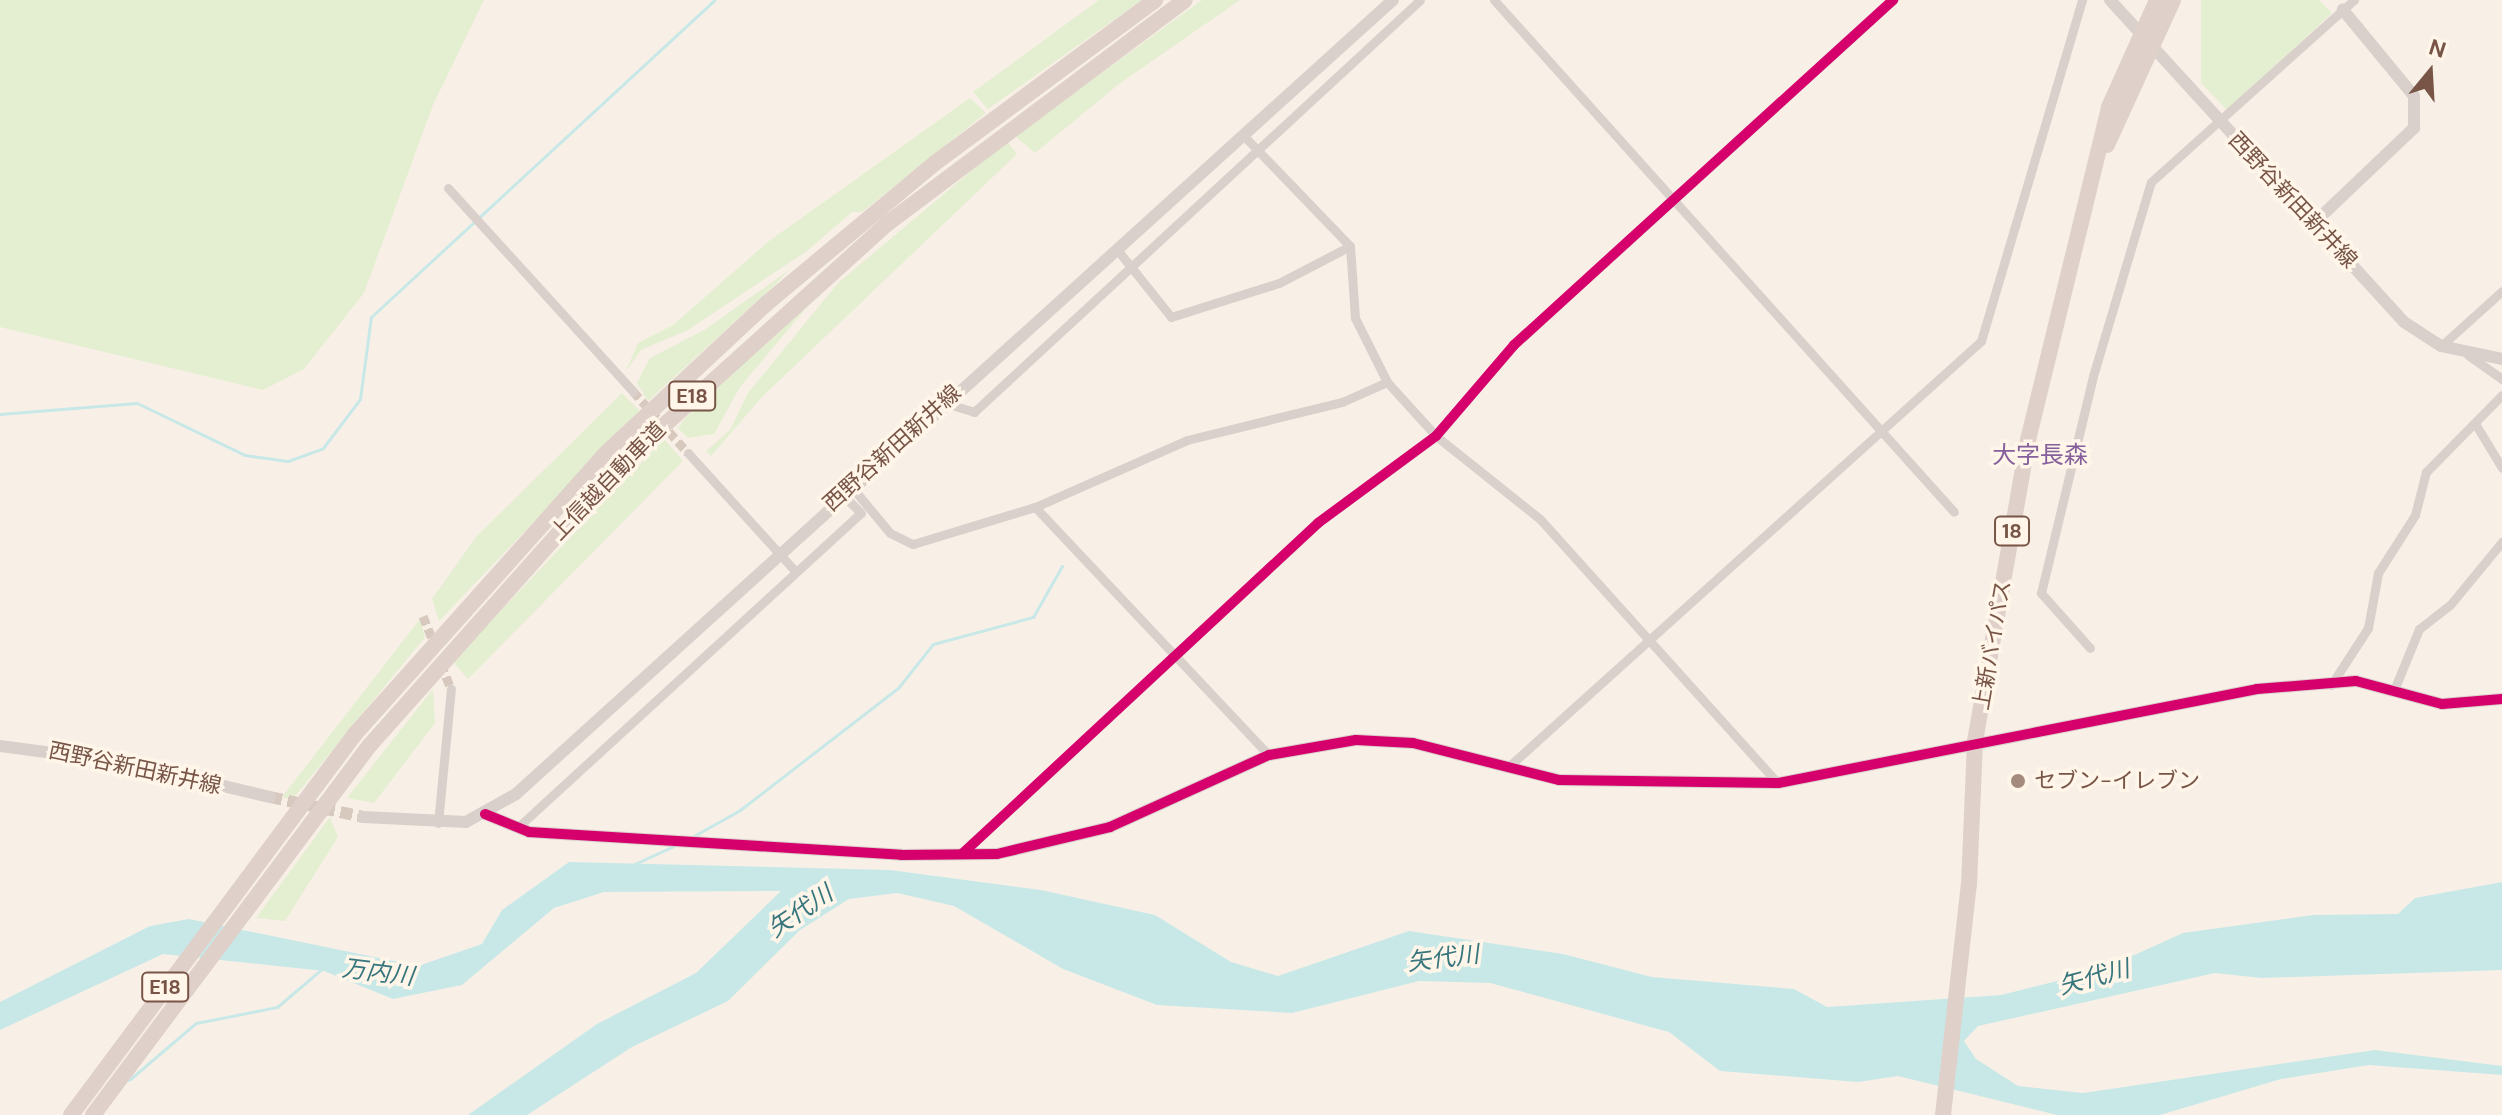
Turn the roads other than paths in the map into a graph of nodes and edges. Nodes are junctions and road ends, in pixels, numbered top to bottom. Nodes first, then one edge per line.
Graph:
1 (1155, 0) edge
2 (1185, 0) edge
3 (1393, 0) edge
4 (1420, 0) edge
5 (1494, 0) edge
6 (1893, 0) edge
7 (2082, 0) edge
8 (2110, 0) edge
9 (2157, 0) edge
10 (2173, 0) edge
11 (2354, 0) edge
12 (2343, 10) junction
13 (2144, 40) junction
14 (2222, 123) junction
15 (1243, 135) junction
16 (1257, 150) junction
17 (448, 188) dead end
18 (1675, 199) junction
19 (2315, 222) junction
20 (1350, 246) junction
21 (1119, 252) junction
22 (1131, 265) junction
23 (2502, 291) edge
24 (2441, 346) junction
25 (2468, 355) junction
26 (2502, 359) edge
27 (2502, 379) edge
28 (1387, 382) junction
29 (633, 391) tunnel mouth
30 (2502, 395) edge
31 (942, 402) junction
32 (2476, 425) junction
33 (1886, 428) junction
34 (1436, 436) junction
35 (688, 453) tunnel mouth
36 (2502, 468) edge
37 (846, 489) junction
38 (1035, 507) junction
39 (1954, 512) dead end
40 (2502, 542) edge
41 (777, 551) junction
42 (794, 570) junction
43 (1650, 640) junction
44 (2090, 648) dead end
45 (1175, 651) junction
46 (2330, 687) junction
47 (451, 689) tunnel mouth
48 (2394, 690) junction
49 (2502, 699) edge
50 (1975, 741) junction
51 (0, 746) edge
52 (1269, 755) junction
53 (1507, 768) junction
54 (1778, 783) junction
55 (270, 797) tunnel mouth
56 (485, 814) junction
57 (363, 817) tunnel mouth
58 (438, 823) junction
59 (517, 828) junction
60 (962, 854) junction
61 (71, 1115) edge
62 (93, 1115) edge
63 (1943, 1115) edge

1 - 61 highway, 上信越自動車道 / E18
2 - 62 highway, 上信越自動車道 / E18
3 - 15 street, 西野谷新田新井線
4 - 16 street
5 - 18 street
6 - 18 street
7 - 33 street
8 - 13 street, 西野谷新田新井線
9 - 13 highway, 上新バイパス / 18
10 - 13 highway, 上新バイパス / 18
11 - 12 street
12 - 14 street
12 - 19 street
13 - 14 street, 西野谷新田新井線
13 - 50 highway, 上新バイパス / 18
14 - 19 street, 西野谷新田新井線
14 - 44 street
15 - 16 street
15 - 21 street, 西野谷新田新井線
16 - 20 street
16 - 22 street
17 - 29 street
18 - 33 street
18 - 34 street
19 - 24 street, 西野谷新田新井線
20 - 22 street
20 - 28 street
21 - 22 street
21 - 31 street, 西野谷新田新井線
22 - 31 street
23 - 24 street
24 - 25 street, 西野谷新田新井線
25 - 26 street, 西野谷新田新井線
25 - 27 street
28 - 34 street
28 - 38 street
30 - 32 street
31 - 37 street, 西野谷新田新井線
32 - 36 street
32 - 46 street
33 - 39 street
33 - 43 street
34 - 43 street
34 - 45 street
35 - 41 street
37 - 38 street
37 - 41 street, 西野谷新田新井線
37 - 42 street
38 - 45 street
40 - 48 street
41 - 42 street
41 - 56 street, 西野谷新田新井線
42 - 59 street
43 - 53 street
43 - 54 street
45 - 52 street
45 - 60 street
46 - 48 street
46 - 50 street
47 - 58 street
48 - 49 street
50 - 54 street
50 - 63 highway, 上新バイパス / 18
51 - 55 street, 西野谷新田新井線
52 - 53 street
52 - 60 street
53 - 54 street
56 - 58 street, 西野谷新田新井線
56 - 59 street
57 - 58 street, 西野谷新田新井線
59 - 60 street

